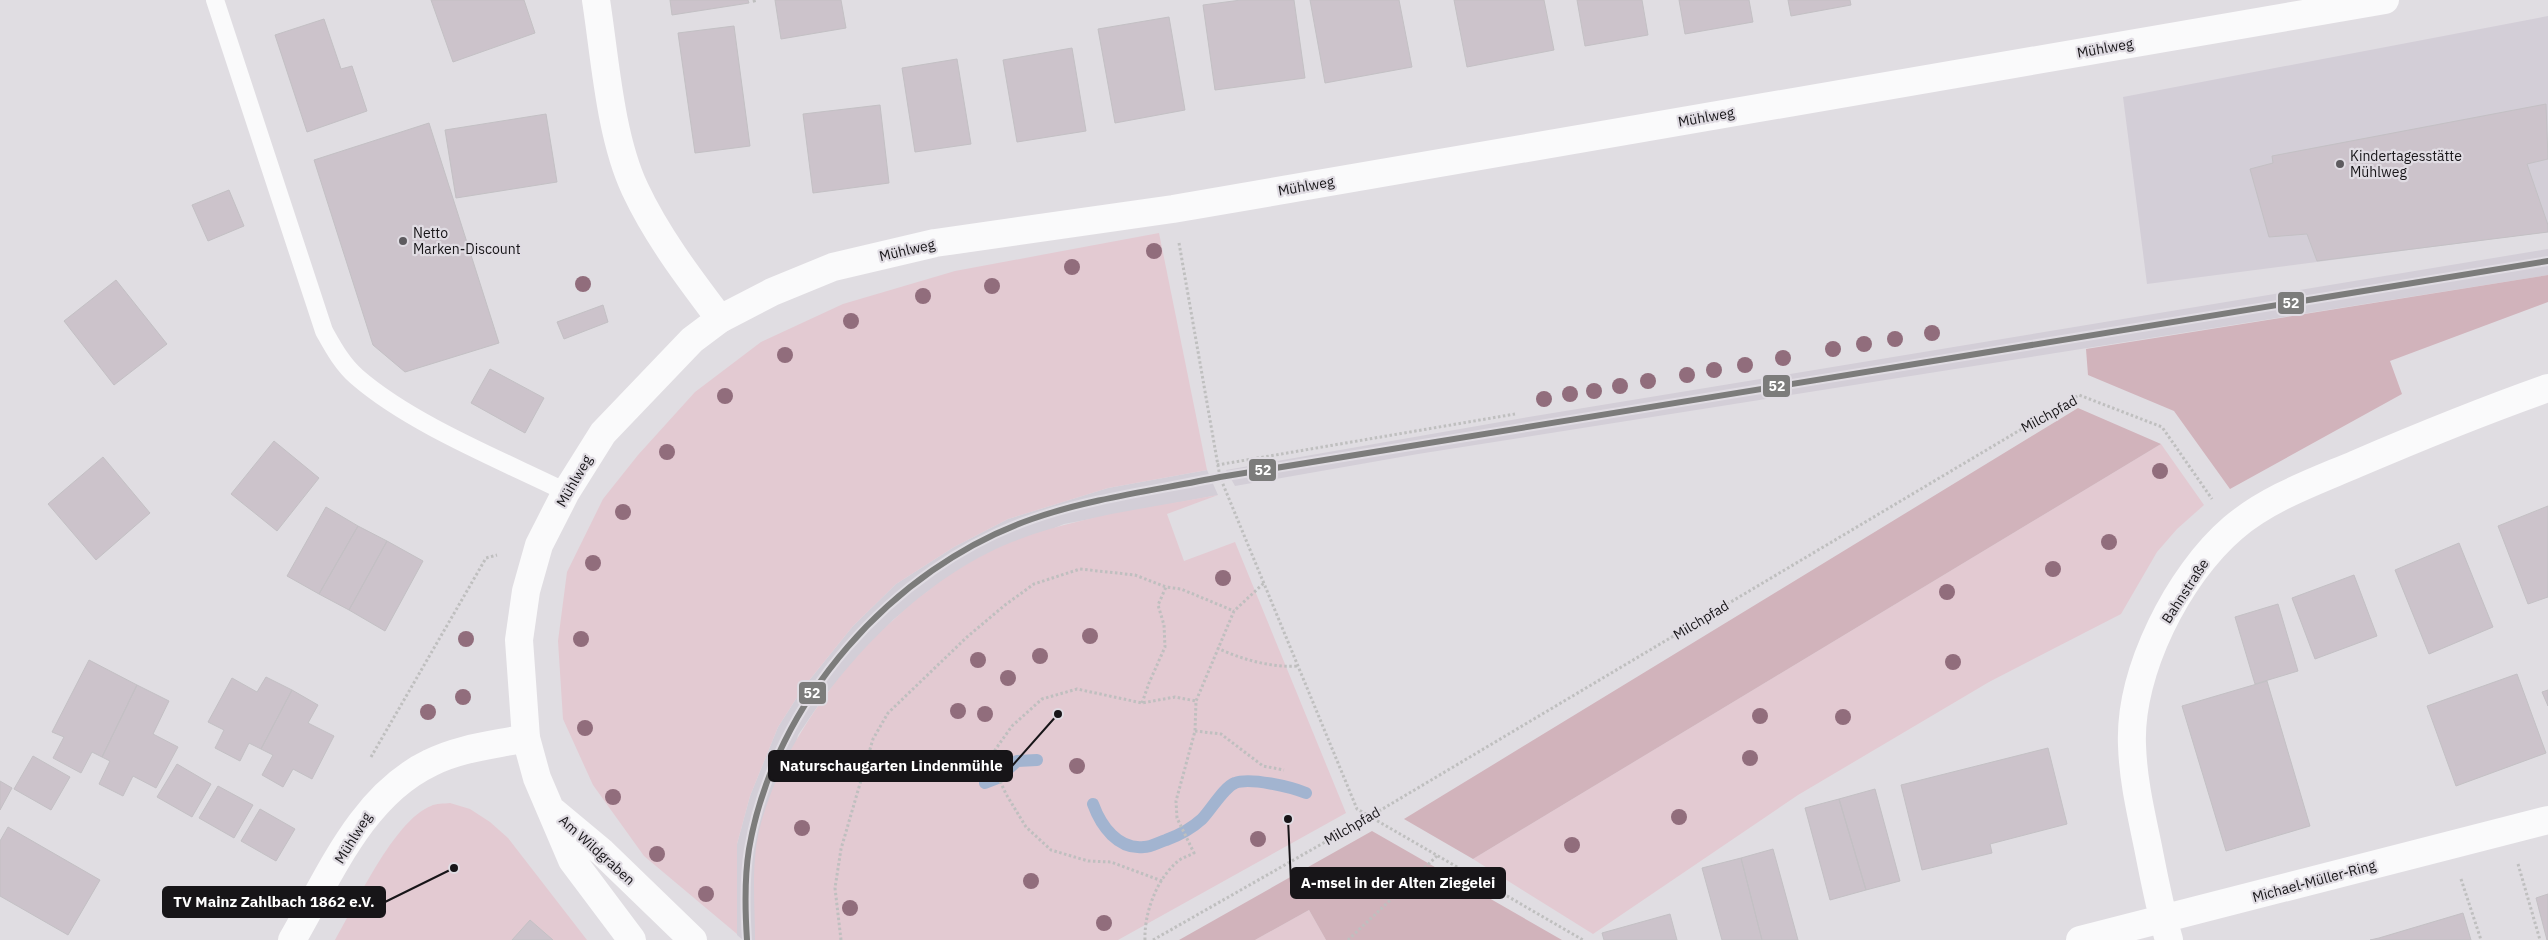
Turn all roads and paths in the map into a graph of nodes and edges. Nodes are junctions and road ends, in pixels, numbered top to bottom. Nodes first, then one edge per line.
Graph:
1 (215, 0) edge
2 (596, 0) edge
3 (2384, 0) edge
4 (1178, 238) dead end
5 (720, 319) junction
6 (2548, 388) edge
7 (1516, 414) dead end
8 (1217, 465) junction
9 (566, 492) junction
10 (2216, 506) dead end
11 (539, 545) junction
12 (1265, 582) junction
13 (1166, 587) junction
14 (1234, 611) junction
15 (1217, 648) junction
16 (1298, 666) junction
17 (1196, 700) junction
18 (1142, 703) junction
19 (1195, 731) junction
20 (526, 738) junction
21 (369, 761) dead end
22 (1284, 770) dead end
23 (549, 808) junction
24 (1369, 817) junction
25 (2548, 820) edge
26 (2508, 830) junction
27 (2450, 846) junction
28 (1438, 856) junction
29 (1162, 881) junction
30 (2166, 930) edge
31 (687, 934) edge
32 (292, 940) edge
33 (632, 940) edge
34 (640, 940) edge
35 (841, 940) edge
36 (1145, 940) edge
37 (1153, 940) edge
38 (1348, 940) edge
39 (1583, 940) edge
40 (2080, 940) edge
41 (2480, 940) edge
42 (2540, 940) edge

1 - 9 lane
2 - 5 street
3 - 5 street, Mühlweg
4 - 8 path
5 - 9 street, Mühlweg
6 - 30 street, Bahnstraße
7 - 8 path
8 - 12 path
9 - 11 street, Mühlweg
10 - 24 path, Milchpfad
11 - 20 street, Mühlweg
11 - 21 path
12 - 14 path
12 - 16 path
13 - 14 path
13 - 18 path
13 - 35 path
14 - 15 path
15 - 16 path
15 - 17 path
16 - 24 path
17 - 18 path
17 - 19 path
18 - 29 path
19 - 22 path
19 - 29 path
20 - 23 street, Mühlweg
20 - 32 street, Mühlweg
23 - 31 street, Am Wildgraben
23 - 33 street, Am Wildgraben
24 - 28 path
24 - 37 path, Milchpfad
25 - 26 street, Michael-Müller-Ring
26 - 27 street, Michael-Müller-Ring
26 - 42 path
27 - 30 street, Michael-Müller-Ring
27 - 41 path
28 - 38 path
28 - 39 path
29 - 36 path
30 - 40 street, Michael-Müller-Ring
31 - 34 street

